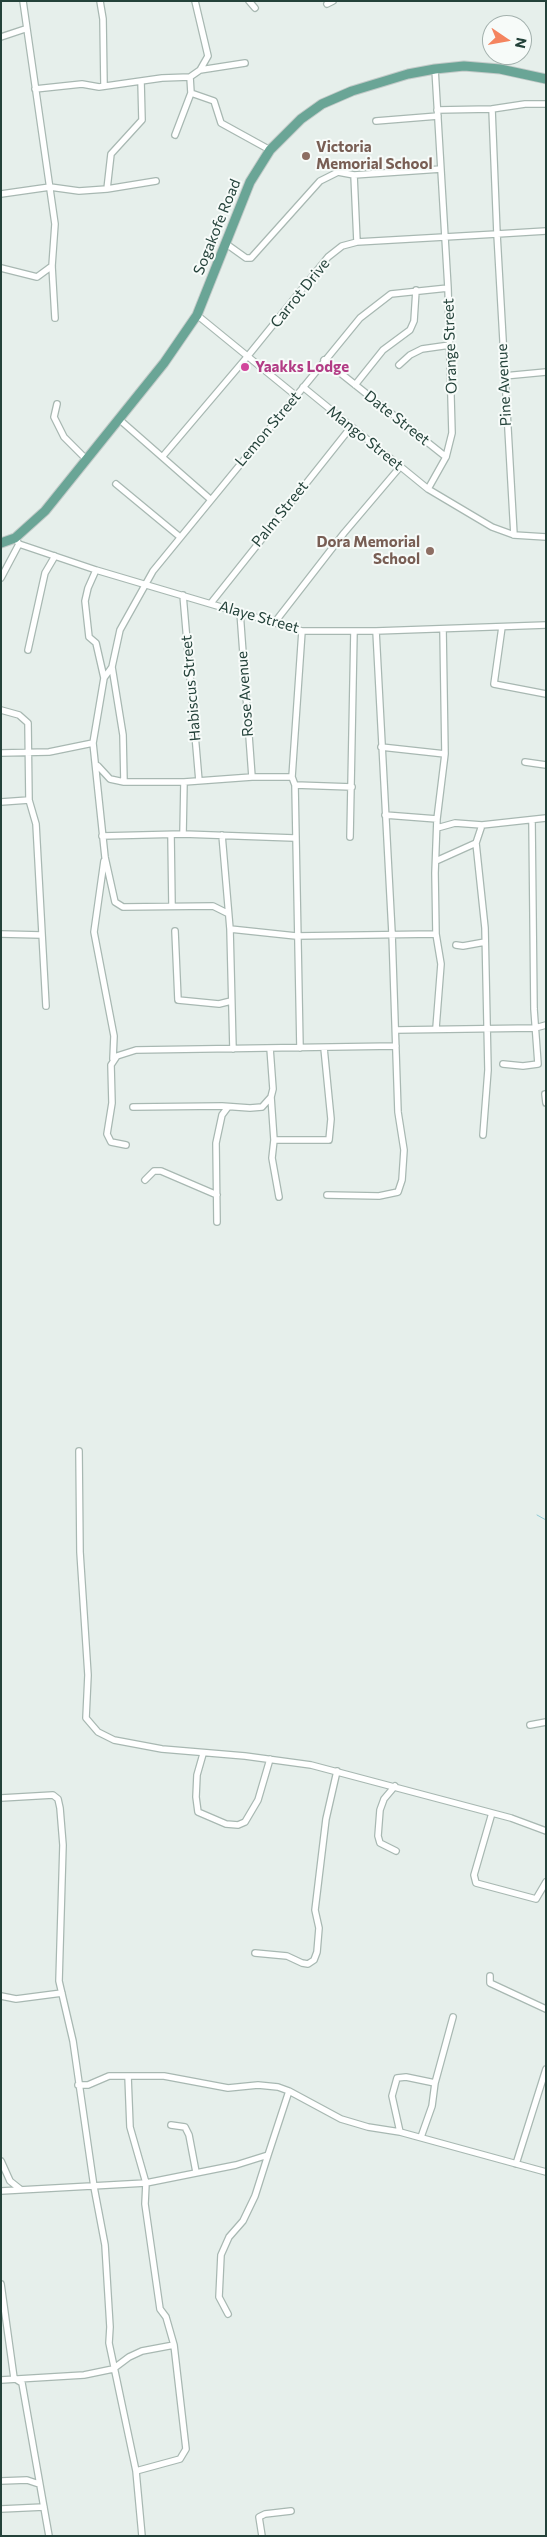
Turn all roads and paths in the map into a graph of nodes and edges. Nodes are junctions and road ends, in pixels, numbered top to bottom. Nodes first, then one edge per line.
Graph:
1 (23, 1) edge
2 (29, 1) edge
3 (100, 1) edge
4 (195, 1) edge
5 (249, 1) edge
6 (255, 8) dead end
7 (24, 13) junction
8 (25, 29) junction
9 (2, 37) edge
10 (245, 63) dead end
11 (435, 69) junction
12 (200, 70) junction
13 (190, 77) junction
14 (546, 79) edge
15 (141, 81) junction
16 (104, 85) junction
17 (34, 89) junction
18 (191, 93) junction
19 (546, 104) edge
20 (492, 109) junction
21 (438, 113) junction
22 (376, 121) dead end
23 (175, 135) dead end
24 (270, 150) junction
25 (441, 169) junction
26 (354, 175) junction
27 (156, 181) dead end
28 (50, 187) junction
29 (107, 189) junction
30 (1, 194) edge
31 (546, 231) edge
32 (497, 234) junction
33 (445, 237) junction
34 (357, 242) junction
35 (225, 243) junction
36 (52, 266) junction
37 (1, 268) edge
38 (448, 288) junction
39 (416, 290) junction
40 (197, 315) junction
41 (55, 318) dead end
42 (450, 345) junction
43 (247, 357) junction
44 (324, 360) junction
45 (399, 365) dead end
46 (546, 372) edge
47 (504, 376) junction
48 (355, 385) junction
49 (303, 387) junction
50 (295, 395) junction
51 (57, 404) dead end
52 (120, 420) junction
53 (351, 427) junction
54 (163, 456) junction
55 (446, 457) junction
56 (87, 460) junction
57 (400, 467) junction
58 (116, 484) dead end
59 (428, 489) junction
60 (210, 499) junction
61 (514, 535) junction
62 (180, 537) junction
63 (546, 537) edge
64 (17, 541) junction
65 (1, 543) edge
66 (55, 556) junction
67 (96, 570) junction
68 (1, 578) edge
69 (145, 584) junction
70 (183, 595) junction
71 (211, 603) junction
72 (240, 612) junction
73 (275, 622) junction
74 (546, 625) edge
75 (502, 627) junction
76 (444, 629) junction
77 (302, 631) junction
78 (354, 631) junction
79 (376, 631) junction
80 (28, 650) dead end
81 (112, 667) junction
82 (104, 678) junction
83 (546, 694) edge
84 (1, 710) edge
85 (94, 743) junction
86 (381, 747) junction
87 (1, 752) edge
88 (27, 753) junction
89 (445, 754) junction
90 (526, 762) dead end
91 (546, 765) edge
92 (97, 766) junction
93 (252, 777) junction
94 (292, 777) junction
95 (199, 781) junction
96 (124, 782) junction
97 (184, 782) junction
98 (295, 785) junction
99 (352, 787) junction
100 (29, 800) junction
101 (1, 802) edge
102 (385, 815) junction
103 (546, 818) edge
104 (437, 819) junction
105 (532, 821) junction
106 (482, 825) junction
107 (437, 828) junction
108 (183, 834) junction
109 (171, 835) junction
110 (222, 835) junction
111 (102, 836) junction
112 (350, 837) dead end
113 (294, 838) junction
114 (476, 843) junction
115 (105, 857) junction
116 (436, 861) junction
117 (172, 906) junction
118 (227, 913) junction
119 (230, 928) junction
120 (175, 931) dead end
121 (392, 933) junction
122 (1, 934) edge
123 (436, 934) junction
124 (42, 935) junction
125 (296, 936) junction
126 (485, 942) junction
127 (456, 945) dead end
128 (231, 1000) junction
129 (46, 1006) dead end
130 (546, 1025) edge
131 (486, 1027) junction
132 (436, 1028) junction
133 (536, 1028) junction
134 (396, 1030) junction
135 (396, 1046) junction
136 (270, 1048) junction
137 (300, 1048) junction
138 (324, 1048) junction
139 (233, 1049) junction
140 (113, 1059) junction
141 (503, 1064) dead end
142 (545, 1094) edge
143 (271, 1097) junction
144 (546, 1103) edge
145 (134, 1107) dead end
146 (228, 1107) junction
147 (483, 1134) dead end
148 (274, 1140) junction
149 (126, 1145) dead end
150 (145, 1180) dead end
151 (217, 1195) junction
152 (327, 1195) dead end
153 (279, 1197) dead end
154 (216, 1222) dead end
155 (79, 1451) dead end
156 (546, 1722) edge
157 (530, 1725) dead end
158 (203, 1754) junction
159 (270, 1759) junction
160 (337, 1771) junction
161 (395, 1786) junction
162 (1, 1798) edge
163 (492, 1813) junction
164 (546, 1831) edge
165 (396, 1851) dead end
166 (546, 1882) edge
167 (255, 1953) dead end
168 (490, 1976) dead end
169 (62, 1992) junction
170 (1, 1996) edge
171 (546, 2009) edge
172 (453, 2018) dead end
173 (546, 2069) edge
174 (128, 2076) junction
175 (435, 2083) junction
176 (78, 2085) junction
177 (289, 2091) junction
178 (171, 2125) dead end
179 (400, 2132) junction
180 (421, 2137) junction
181 (268, 2155) junction
182 (1, 2161) edge
183 (516, 2164) junction
184 (196, 2172) junction
185 (546, 2172) edge
186 (146, 2183) junction
187 (94, 2188) junction
188 (20, 2189) junction
189 (1, 2191) edge
190 (1, 2284) edge
191 (228, 2314) dead end
192 (174, 2345) junction
193 (113, 2369) junction
194 (14, 2378) junction
195 (1, 2380) edge
196 (136, 2471) junction
197 (1, 2481) edge
198 (39, 2484) junction
199 (44, 2507) junction
200 (1, 2508) edge
201 (291, 2511) dead end
202 (49, 2536) edge
203 (142, 2536) edge
204 (262, 2536) edge

1 - 7 street
2 - 7 street
3 - 16 street
4 - 12 street
5 - 6 street
7 - 8 street
8 - 9 street
8 - 17 street
10 - 12 street
11 - 14 main road, Sogakofe Road
11 - 21 street, Orange Street
11 - 24 main road, Sogakofe Road
12 - 13 street
13 - 15 street
13 - 18 street
15 - 16 street
15 - 29 street
16 - 17 street
17 - 28 street
18 - 23 street
18 - 24 street
19 - 20 street
20 - 21 street
20 - 32 street, Pine Avenue
21 - 22 street
21 - 25 street, Orange Street
24 - 35 main road, Sogakofe Road
25 - 26 street
25 - 33 street, Orange Street
26 - 34 street
26 - 35 street
27 - 29 street
28 - 29 street
28 - 30 street
28 - 36 street
31 - 32 street
32 - 33 street
32 - 47 street, Pine Avenue
33 - 34 street
33 - 38 street, Orange Street
34 - 43 street, Carrot Drive
35 - 40 main road, Sogakofe Road
36 - 37 street
36 - 41 street
38 - 39 street, Lemon Street
38 - 42 street, Orange Street
39 - 44 street, Lemon Street
39 - 48 street
40 - 43 street
40 - 52 main road, Sogakofe Road
42 - 45 street
42 - 55 street, Orange Street
43 - 50 street
43 - 54 street, Carrot Drive
44 - 48 street, Date Street
44 - 49 street, Lemon Street
46 - 47 street
47 - 61 street, Pine Avenue
48 - 55 street, Date Street
49 - 50 street, Lemon Street
49 - 53 street, Mango Street
50 - 60 street, Lemon Street
51 - 56 street
52 - 54 street
52 - 56 main road, Sogakofe Road
53 - 57 street, Mango Street
53 - 71 street, Palm Street
54 - 60 street
55 - 59 street, Orange Street
56 - 64 main road, Sogakofe Road
57 - 59 street, Mango Street
57 - 73 street
58 - 62 street
59 - 61 street
60 - 62 street, Lemon Street
61 - 63 street
62 - 69 street, Lemon Street
64 - 65 main road, Sogakofe Road
64 - 66 street, Alaye Street
64 - 68 street
66 - 67 street, Alaye Street
66 - 80 street
67 - 69 street, Alaye Street
67 - 82 street
69 - 70 street, Alaye Street
69 - 81 street, Lemon Street
70 - 71 street, Alaye Street
70 - 95 street, Habiscus Street
71 - 72 street, Alaye Street
72 - 73 street, Alaye Street
72 - 93 street, Rose Avenue
73 - 77 street, Alaye Street
74 - 75 street, Alaye Street
75 - 76 street, Alaye Street
75 - 83 street
76 - 79 street, Alaye Street
76 - 89 street
77 - 78 street, Alaye Street
77 - 94 street
78 - 79 street, Alaye Street
78 - 99 street
79 - 86 street
81 - 82 street
81 - 96 street
82 - 85 street
84 - 88 street
85 - 88 street
85 - 92 street
86 - 89 street
86 - 102 street
87 - 88 street
88 - 100 street
89 - 104 street
90 - 91 street
92 - 96 street
92 - 111 street
93 - 94 street
93 - 95 street
94 - 98 street
95 - 97 street
96 - 97 street
97 - 108 street
98 - 99 street
98 - 113 street
99 - 112 street
100 - 101 street
100 - 124 street
102 - 104 street
102 - 121 street
103 - 105 street
104 - 107 street
105 - 106 street
105 - 133 street
106 - 107 street
106 - 114 street
107 - 116 street
108 - 109 street
108 - 110 street
109 - 111 street
109 - 117 street
110 - 113 street
110 - 118 street
111 - 115 street
113 - 125 street
114 - 116 street
114 - 126 street
115 - 117 street
115 - 140 street
116 - 123 street
117 - 118 street
118 - 119 street
119 - 125 street
119 - 128 street
120 - 128 street
121 - 123 street
121 - 125 street
121 - 134 street
122 - 124 street
123 - 132 street
124 - 129 street
125 - 137 street
126 - 127 street
126 - 131 street
128 - 139 street
130 - 133 street
131 - 132 street
131 - 133 street
131 - 147 street
132 - 134 street
133 - 141 street
134 - 135 street
135 - 138 street
135 - 152 street
136 - 137 street
136 - 139 street
136 - 143 street
137 - 138 street
138 - 148 street
139 - 140 street
140 - 149 street
142 - 144 street
143 - 146 street
143 - 148 street
145 - 146 street
146 - 151 street
148 - 153 street
150 - 151 street
151 - 154 street
155 - 158 street
156 - 157 street
158 - 159 street
158 - 159 street
159 - 160 street
160 - 161 street
160 - 167 street
161 - 163 street
161 - 165 street
162 - 169 street
163 - 164 street
163 - 166 street
168 - 171 street
169 - 170 street
169 - 176 street
172 - 175 street
173 - 183 street
174 - 176 street
174 - 177 street
174 - 186 street
175 - 179 street
175 - 180 street
176 - 187 street
177 - 179 street
177 - 181 street
178 - 184 street
179 - 180 street
180 - 183 street
181 - 184 street
181 - 191 street
182 - 188 street
183 - 185 street
184 - 186 street
186 - 187 street
186 - 192 street
187 - 188 street
187 - 193 street
188 - 189 street
190 - 194 street
192 - 193 street
192 - 196 street
193 - 194 street
193 - 196 street
194 - 195 street
194 - 198 street
196 - 203 street
197 - 198 street
198 - 199 street
199 - 200 street
199 - 202 street
201 - 204 street

